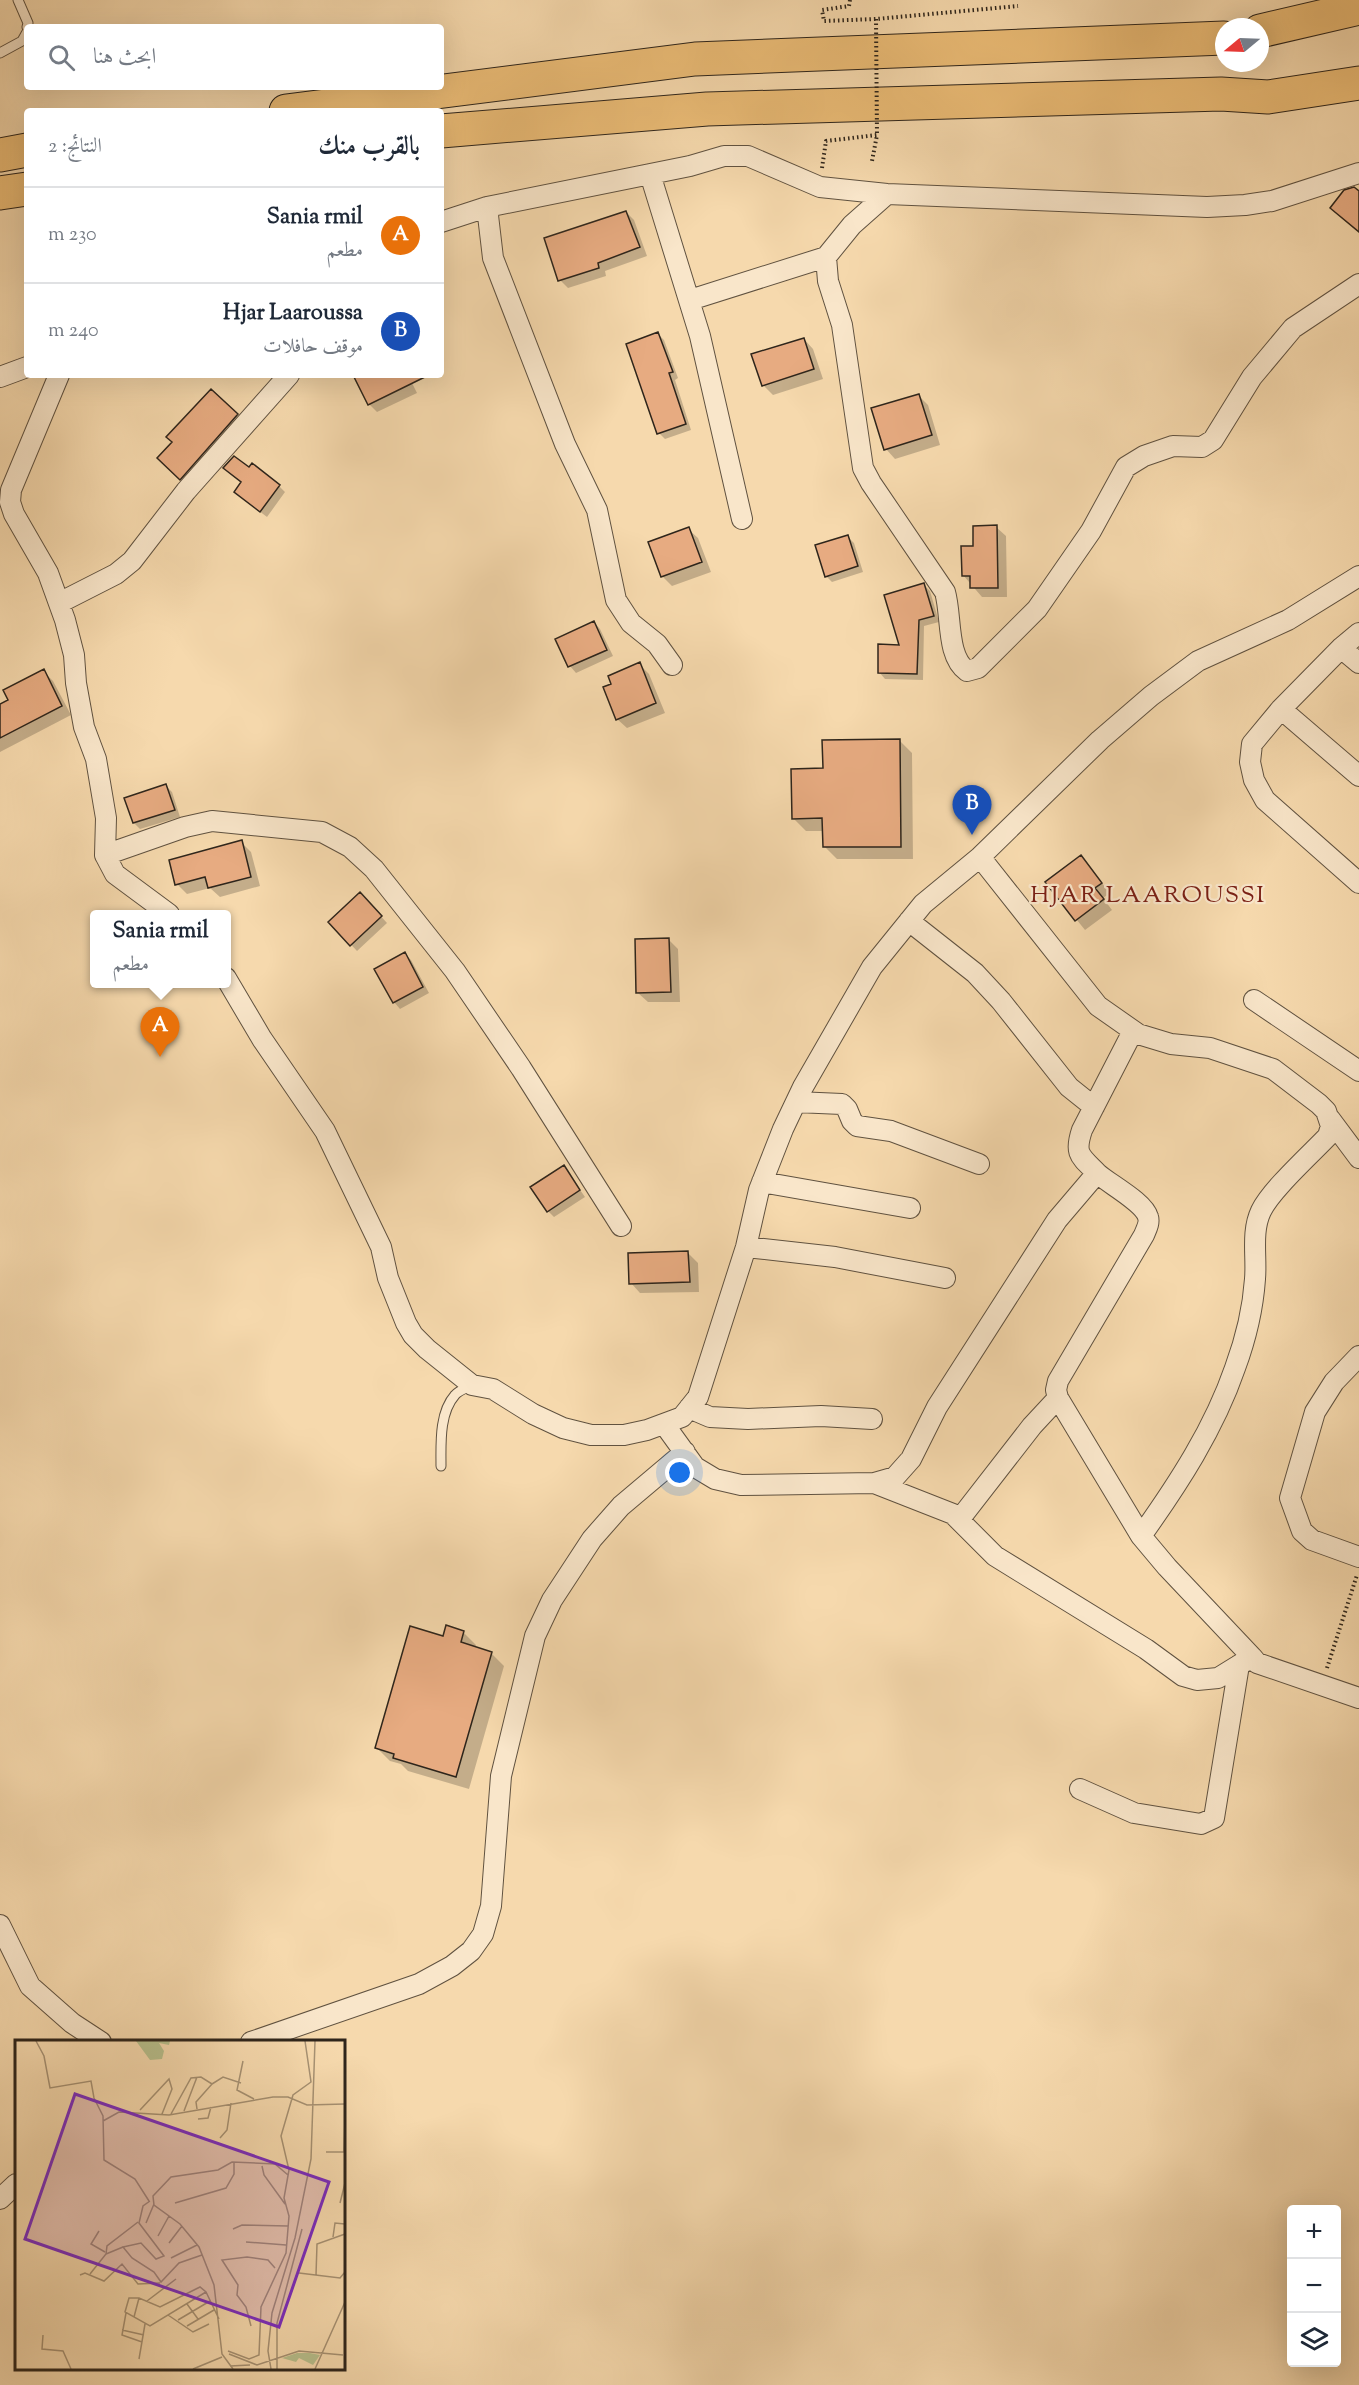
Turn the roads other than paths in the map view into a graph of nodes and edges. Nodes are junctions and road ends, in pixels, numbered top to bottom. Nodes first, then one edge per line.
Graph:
1 (18, 0) edge
2 (1359, 8) edge
3 (1359, 23) edge
4 (28, 24) edge
5 (1269, 31) edge
6 (1269, 32) edge
7 (24, 37) edge
8 (1215, 38) edge
9 (0, 53) edge
10 (1359, 66) edge
11 (1359, 83) edge
12 (1221, 94) junction
13 (310, 108) edge
14 (444, 131) edge
15 (24, 151) edge
16 (0, 155) edge
17 (1359, 173) edge
18 (650, 174) junction
19 (24, 189) edge
20 (0, 192) edge
21 (887, 194) junction
22 (487, 207) junction
23 (444, 221) edge
24 (826, 257) junction
25 (1359, 284) edge
26 (690, 300) junction
27 (24, 368) edge
28 (0, 377) edge
29 (58, 378) edge
30 (286, 378) edge
31 (742, 519) dead end
32 (1359, 576) edge
33 (59, 603) junction
34 (1359, 633) edge
35 (1341, 648) junction
36 (1359, 663) edge
37 (672, 665) dead end
38 (1281, 709) junction
39 (1359, 776) edge
40 (105, 855) junction
41 (980, 857) junction
42 (1357, 877) edge
43 (162, 910) edge
44 (909, 921) junction
45 (231, 986) edge
46 (1254, 1000) dead end
47 (1133, 1030) junction
48 (1359, 1071) edge
49 (796, 1102) junction
50 (1095, 1107) junction
51 (1330, 1119) junction
52 (1359, 1158) edge
53 (979, 1164) dead end
54 (1097, 1173) junction
55 (762, 1182) junction
56 (910, 1208) dead end
57 (621, 1226) dead end
58 (746, 1246) junction
59 (945, 1278) dead end
60 (1359, 1356) edge
61 (472, 1385) junction
62 (1058, 1398) junction
63 (689, 1408) junction
64 (872, 1419) dead end
65 (664, 1424) junction
66 (685, 1452) junction
67 (441, 1466) dead end
68 (874, 1483) junction
69 (959, 1520) junction
70 (1141, 1536) junction
71 (1359, 1557) edge
72 (1246, 1661) junction
73 (1359, 1698) edge
74 (1080, 1790) dead end
75 (0, 1925) edge
76 (98, 2040) edge
77 (257, 2040) edge
78 (15, 2185) edge
79 (0, 2199) edge

1 - 4 lane
2 - 5 highway
3 - 6 highway
7 - 9 lane
8 - 13 highway
10 - 12 highway
11 - 12 highway
12 - 14 highway
15 - 16 highway
17 - 21 street
18 - 21 street
18 - 22 street
18 - 26 street
19 - 20 highway
21 - 24 street
22 - 23 street
22 - 37 street
24 - 25 street
24 - 26 street
26 - 31 street
27 - 28 street
29 - 33 street
30 - 33 street
32 - 41 street
33 - 40 street
34 - 35 street
35 - 36 street
35 - 38 street
38 - 39 street
38 - 42 street
40 - 43 street
40 - 57 street
41 - 44 street
41 - 47 street
44 - 49 street
44 - 50 street
45 - 61 street
46 - 48 street
47 - 50 street
47 - 51 street
49 - 53 street
49 - 55 street
50 - 54 street
51 - 52 street
51 - 70 street
54 - 62 street
54 - 68 street
55 - 56 street
55 - 58 street
58 - 59 street
58 - 63 street
60 - 71 street
61 - 65 street
61 - 67 lane
62 - 69 street
62 - 70 street
63 - 64 street
63 - 65 street
65 - 66 street
66 - 68 street
66 - 77 street
68 - 69 street
69 - 72 street
70 - 72 street
72 - 73 street
72 - 74 street
75 - 76 street
78 - 79 street

